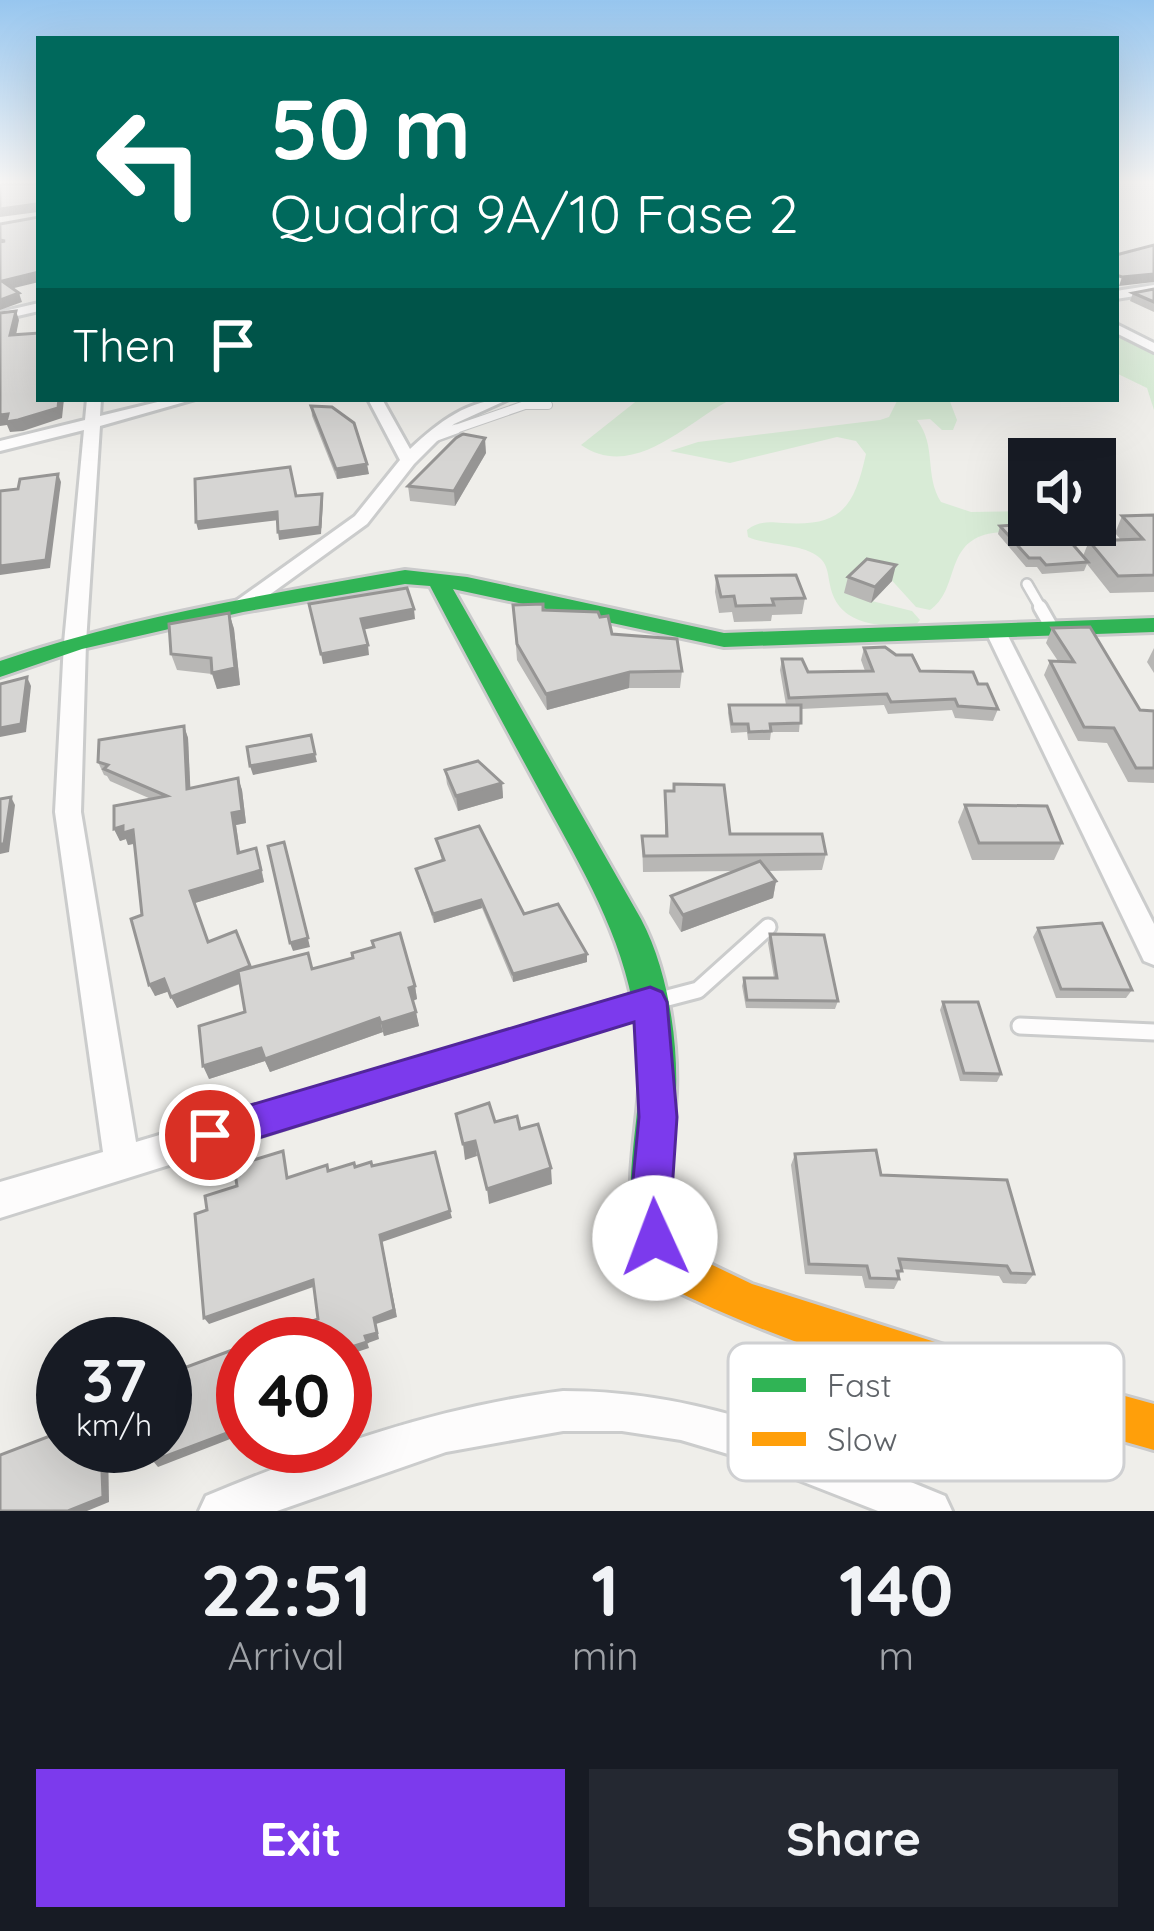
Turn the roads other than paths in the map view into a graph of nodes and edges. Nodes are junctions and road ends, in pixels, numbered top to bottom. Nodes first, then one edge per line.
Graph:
1 (1154, 289) edge
2 (1119, 295) edge
3 (36, 308) edge
4 (0, 316) edge
5 (1119, 330) edge
6 (1154, 348) edge
7 (94, 402) edge
8 (176, 402) edge
9 (377, 402) edge
10 (493, 402) edge
11 (548, 405) dead end
12 (92, 423) junction
13 (434, 437) junction
14 (0, 446) edge
15 (408, 460) junction
16 (436, 578) junction
17 (1027, 584) dead end
18 (243, 605) junction
19 (1154, 625) edge
20 (1052, 628) junction
21 (995, 630) junction
22 (75, 643) junction
23 (0, 669) edge
24 (768, 927) dead end
25 (1154, 953) edge
26 (650, 1002) junction
27 (1020, 1026) dead end
28 (1154, 1032) edge
29 (122, 1162) junction
30 (0, 1200) edge
31 (870, 1343) edge
32 (1124, 1419) edge
33 (1154, 1427) edge
34 (728, 1432) edge
35 (858, 1481) edge
36 (221, 1511) edge
37 (930, 1511) edge

1 - 2 street
3 - 4 street
5 - 6 street
7 - 12 street
8 - 12 street
9 - 15 street
10 - 13 street
11 - 13 lane
12 - 14 street
12 - 22 street
13 - 15 street
15 - 18 street
16 - 18 street
16 - 21 street
16 - 26 street
17 - 20 lane
18 - 22 street
19 - 20 street
20 - 21 street
21 - 25 street
22 - 23 street
22 - 29 street
24 - 26 lane
26 - 29 street
26 - 31 street
27 - 28 lane
29 - 30 street
32 - 33 street
34 - 36 street
35 - 37 street

